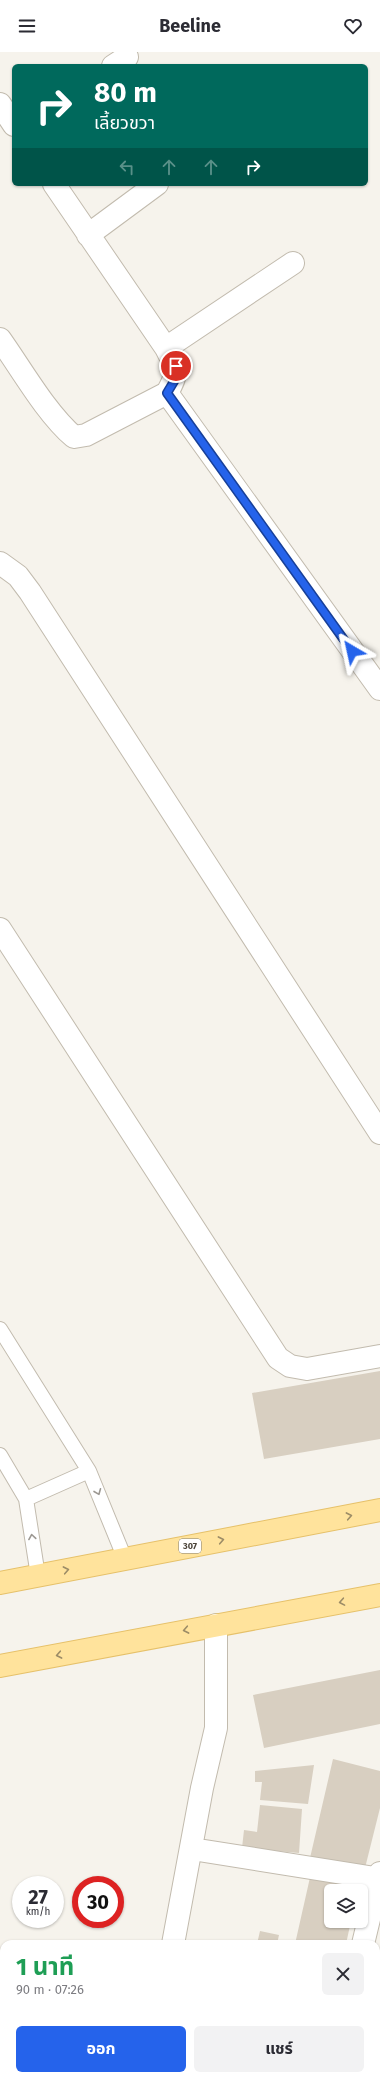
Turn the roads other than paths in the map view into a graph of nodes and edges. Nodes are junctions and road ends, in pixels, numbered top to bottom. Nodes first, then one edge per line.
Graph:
1 (0, 104) edge
2 (12, 122) edge
3 (55, 186) edge
4 (154, 186) edge
5 (88, 235) junction
6 (293, 263) dead end
7 (0, 339) edge
8 (166, 348) junction
9 (167, 393) junction
10 (0, 563) edge
11 (380, 690) edge
12 (0, 929) edge
13 (380, 1133) edge
14 (0, 1329) edge
15 (380, 1356) edge
16 (0, 1455) edge
17 (89, 1471) junction
18 (26, 1498) junction
19 (380, 1510) edge
20 (125, 1559) junction
21 (38, 1576) junction
22 (0, 1583) edge
23 (380, 1595) edge
24 (216, 1624) junction
25 (0, 1666) edge
26 (192, 1849) junction
27 (380, 1877) edge
28 (174, 1940) edge
29 (364, 1940) edge

1 - 2 street
3 - 5 street
4 - 5 street
5 - 8 street
6 - 8 street
7 - 9 street
8 - 9 street
9 - 11 street
10 - 13 street
12 - 15 street
14 - 17 lane
16 - 18 lane
17 - 18 lane
17 -> 20 lane
21 -> 18 lane
20 -> 19 main road, 307
21 -> 20 main road, 307
21 - 22 main road, 307
23 -> 24 main road
24 -> 25 main road
24 - 26 street
26 - 27 street
26 - 28 street
27 - 29 street

